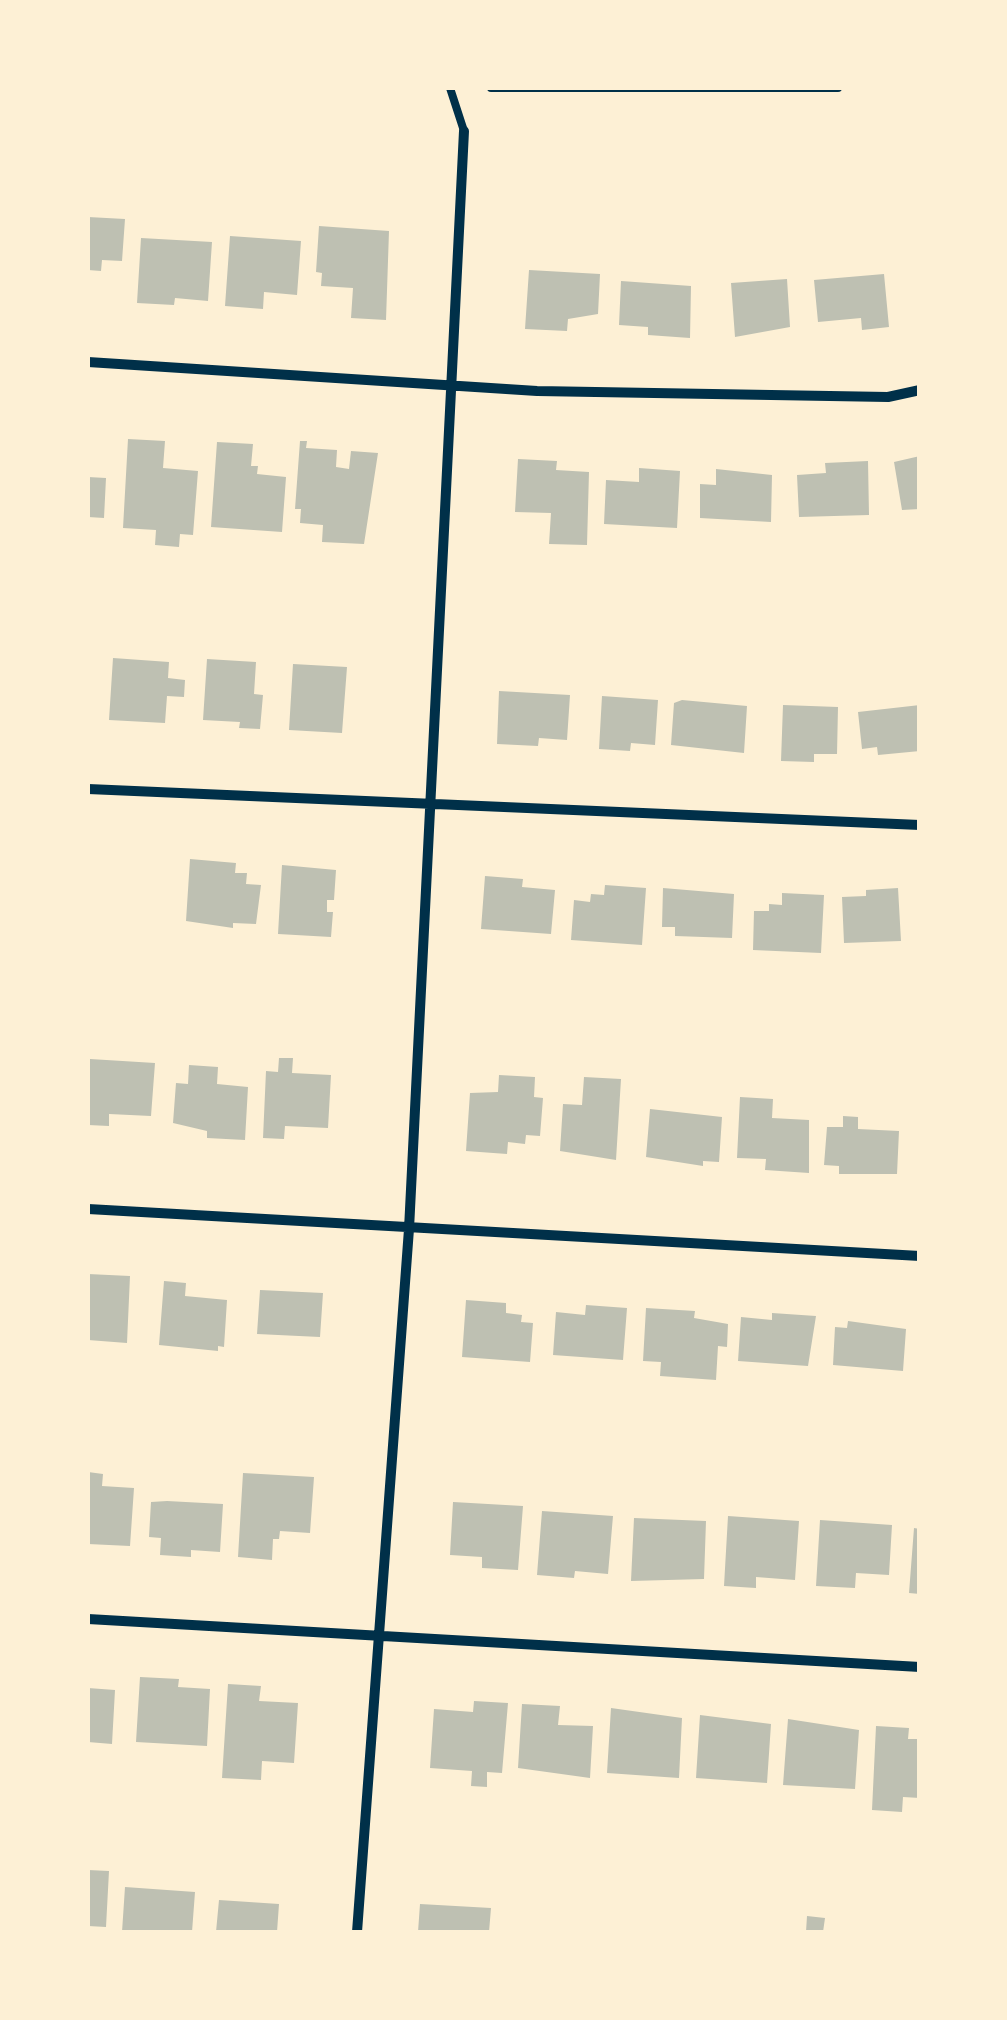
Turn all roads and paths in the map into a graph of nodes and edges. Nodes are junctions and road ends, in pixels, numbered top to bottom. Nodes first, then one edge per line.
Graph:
1 (450, 88) edge
2 (490, 88) edge
3 (838, 88) edge
4 (464, 131) joint
5 (88, 362) edge
6 (453, 385) junction
7 (920, 390) edge
8 (88, 789) edge
9 (434, 803) junction
10 (920, 826) edge
11 (88, 1209) edge
12 (410, 1229) junction
13 (920, 1256) edge
14 (88, 1620) edge
15 (380, 1635) junction
16 (920, 1667) edge
17 (357, 1932) edge

1 - 4 lane
2 - 3 lane
4 - 6 street
5 - 6 street
6 - 7 street
6 - 9 street
8 - 9 street
9 - 10 street
9 - 12 street
11 - 12 street
12 - 13 street
12 - 15 street
14 - 15 street
15 - 16 street
15 - 17 street

